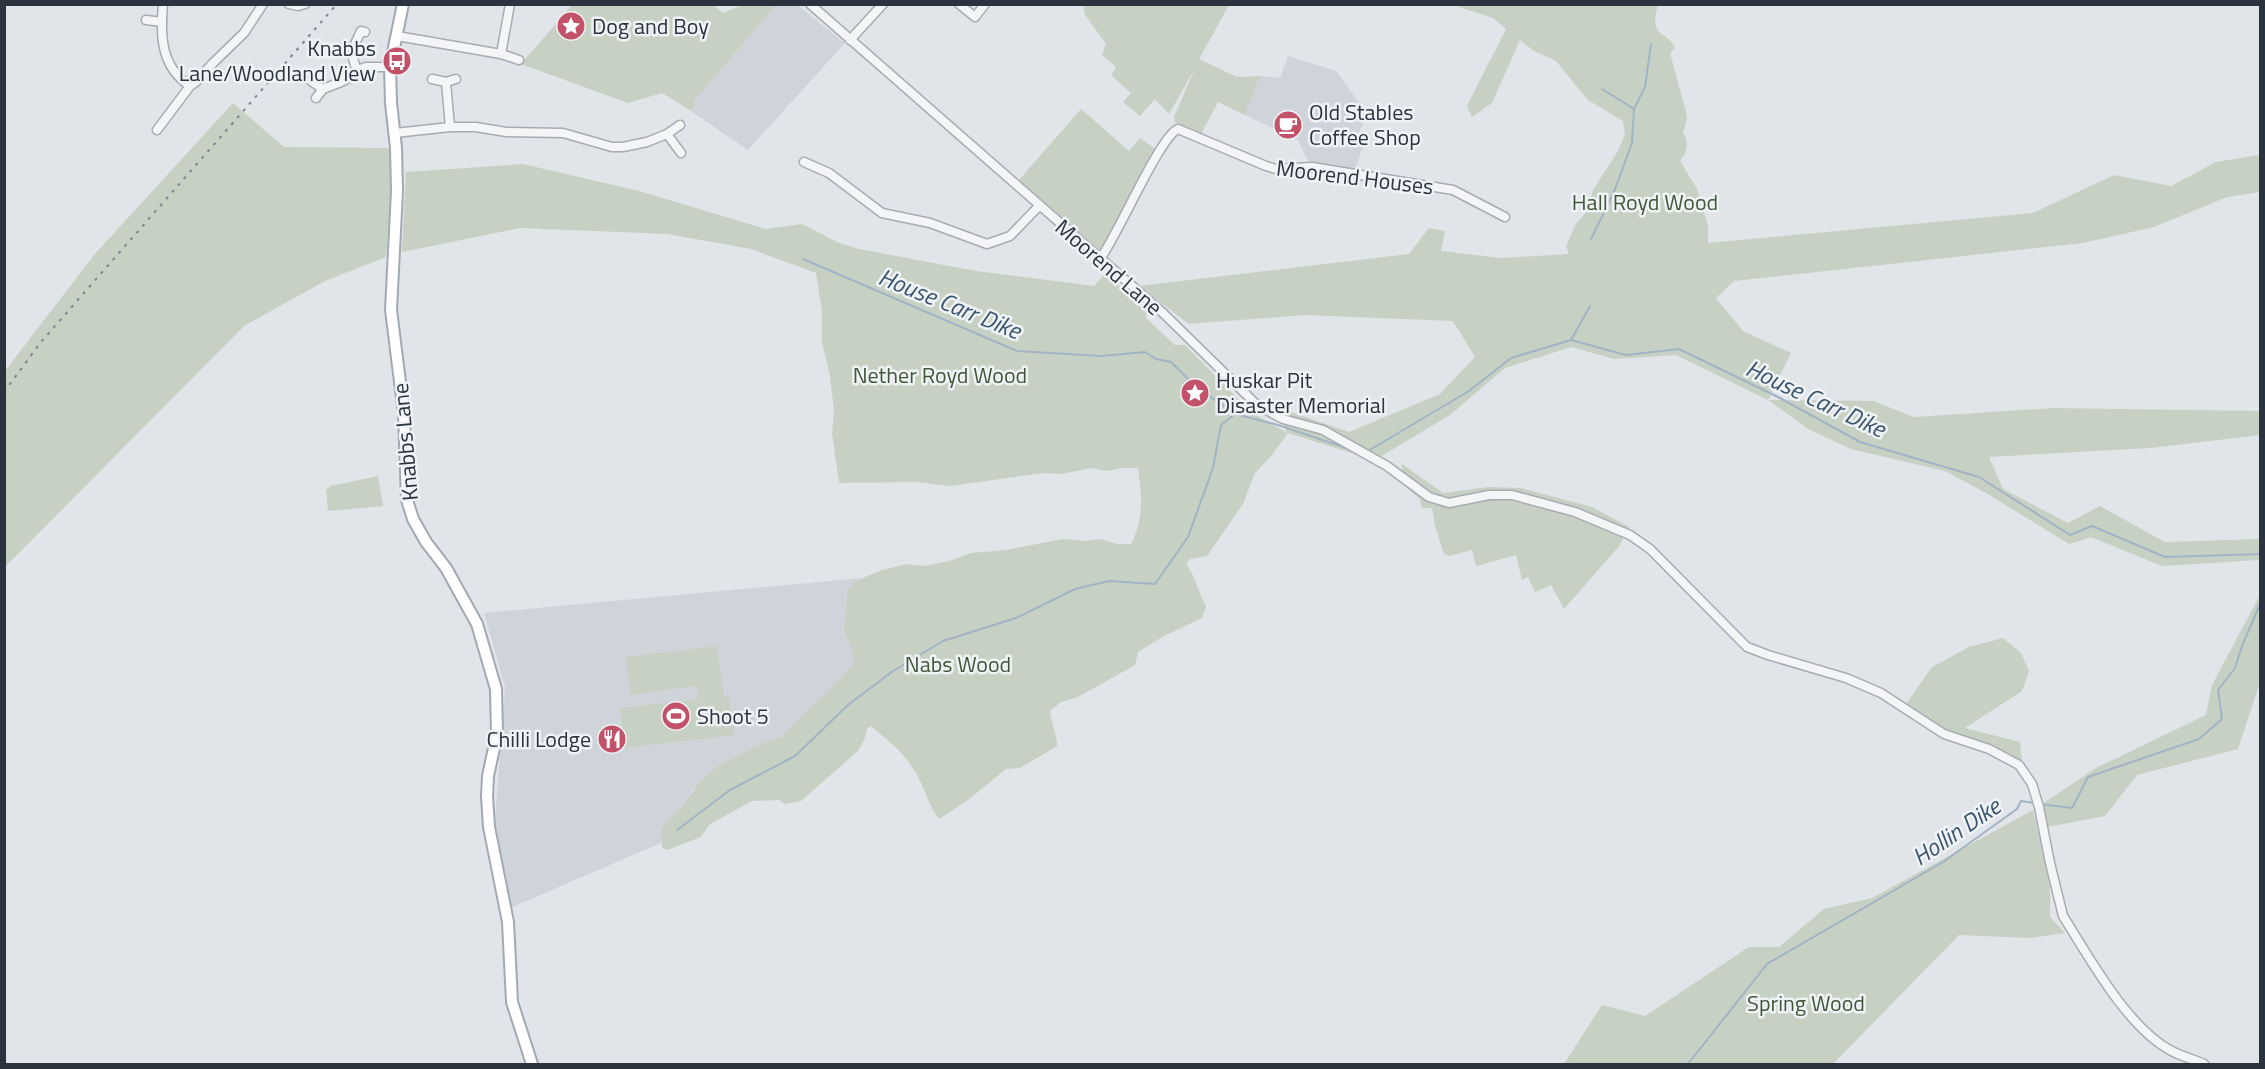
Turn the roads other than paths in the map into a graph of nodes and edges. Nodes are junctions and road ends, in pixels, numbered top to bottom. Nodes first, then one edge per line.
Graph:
1 (163, 4) edge
2 (263, 4) edge
3 (289, 4) edge
4 (305, 4) edge
5 (403, 4) edge
6 (510, 4) edge
7 (810, 4) edge
8 (883, 4) edge
9 (959, 4) edge
10 (985, 4) edge
11 (146, 21) dead end
12 (162, 22) junction
13 (365, 32) dead end
14 (397, 36) junction
15 (850, 40) junction
16 (501, 54) junction
17 (519, 60) dead end
18 (390, 67) junction
19 (357, 70) junction
20 (432, 78) dead end
21 (456, 79) dead end
22 (311, 81) dead end
23 (446, 82) junction
24 (190, 86) junction
25 (323, 89) junction
26 (316, 98) dead end
27 (680, 125) dead end
28 (450, 127) junction
29 (157, 129) dead end
30 (395, 133) junction
31 (667, 134) junction
32 (681, 153) dead end
33 (804, 162) dead end
34 (1039, 206) junction
35 (1505, 217) dead end
36 (1100, 259) junction
37 (532, 1065) edge
38 (2204, 1065) edge

1 - 12 street
2 - 24 street
3 - 4 street
5 - 14 main road, Knabbs Lane
6 - 16 street
7 - 15 street, Moorend Lane
8 - 15 street
9 - 10 street
11 - 12 street
12 - 24 street
13 - 19 street
14 - 16 street
14 - 18 main road, Knabbs Lane
15 - 34 street, Moorend Lane
16 - 17 street
18 - 19 street
18 - 30 main road, Knabbs Lane
19 - 25 street
20 - 23 street
21 - 23 street
22 - 25 street
23 - 28 street
24 - 29 street
25 - 26 street
27 - 31 street
28 - 30 street
28 - 31 street
30 - 37 main road, Knabbs Lane
31 - 32 street
33 - 34 street
34 - 36 street, Moorend Lane
35 - 36 street, Moorend Houses
36 - 38 street, Moorend Lane

